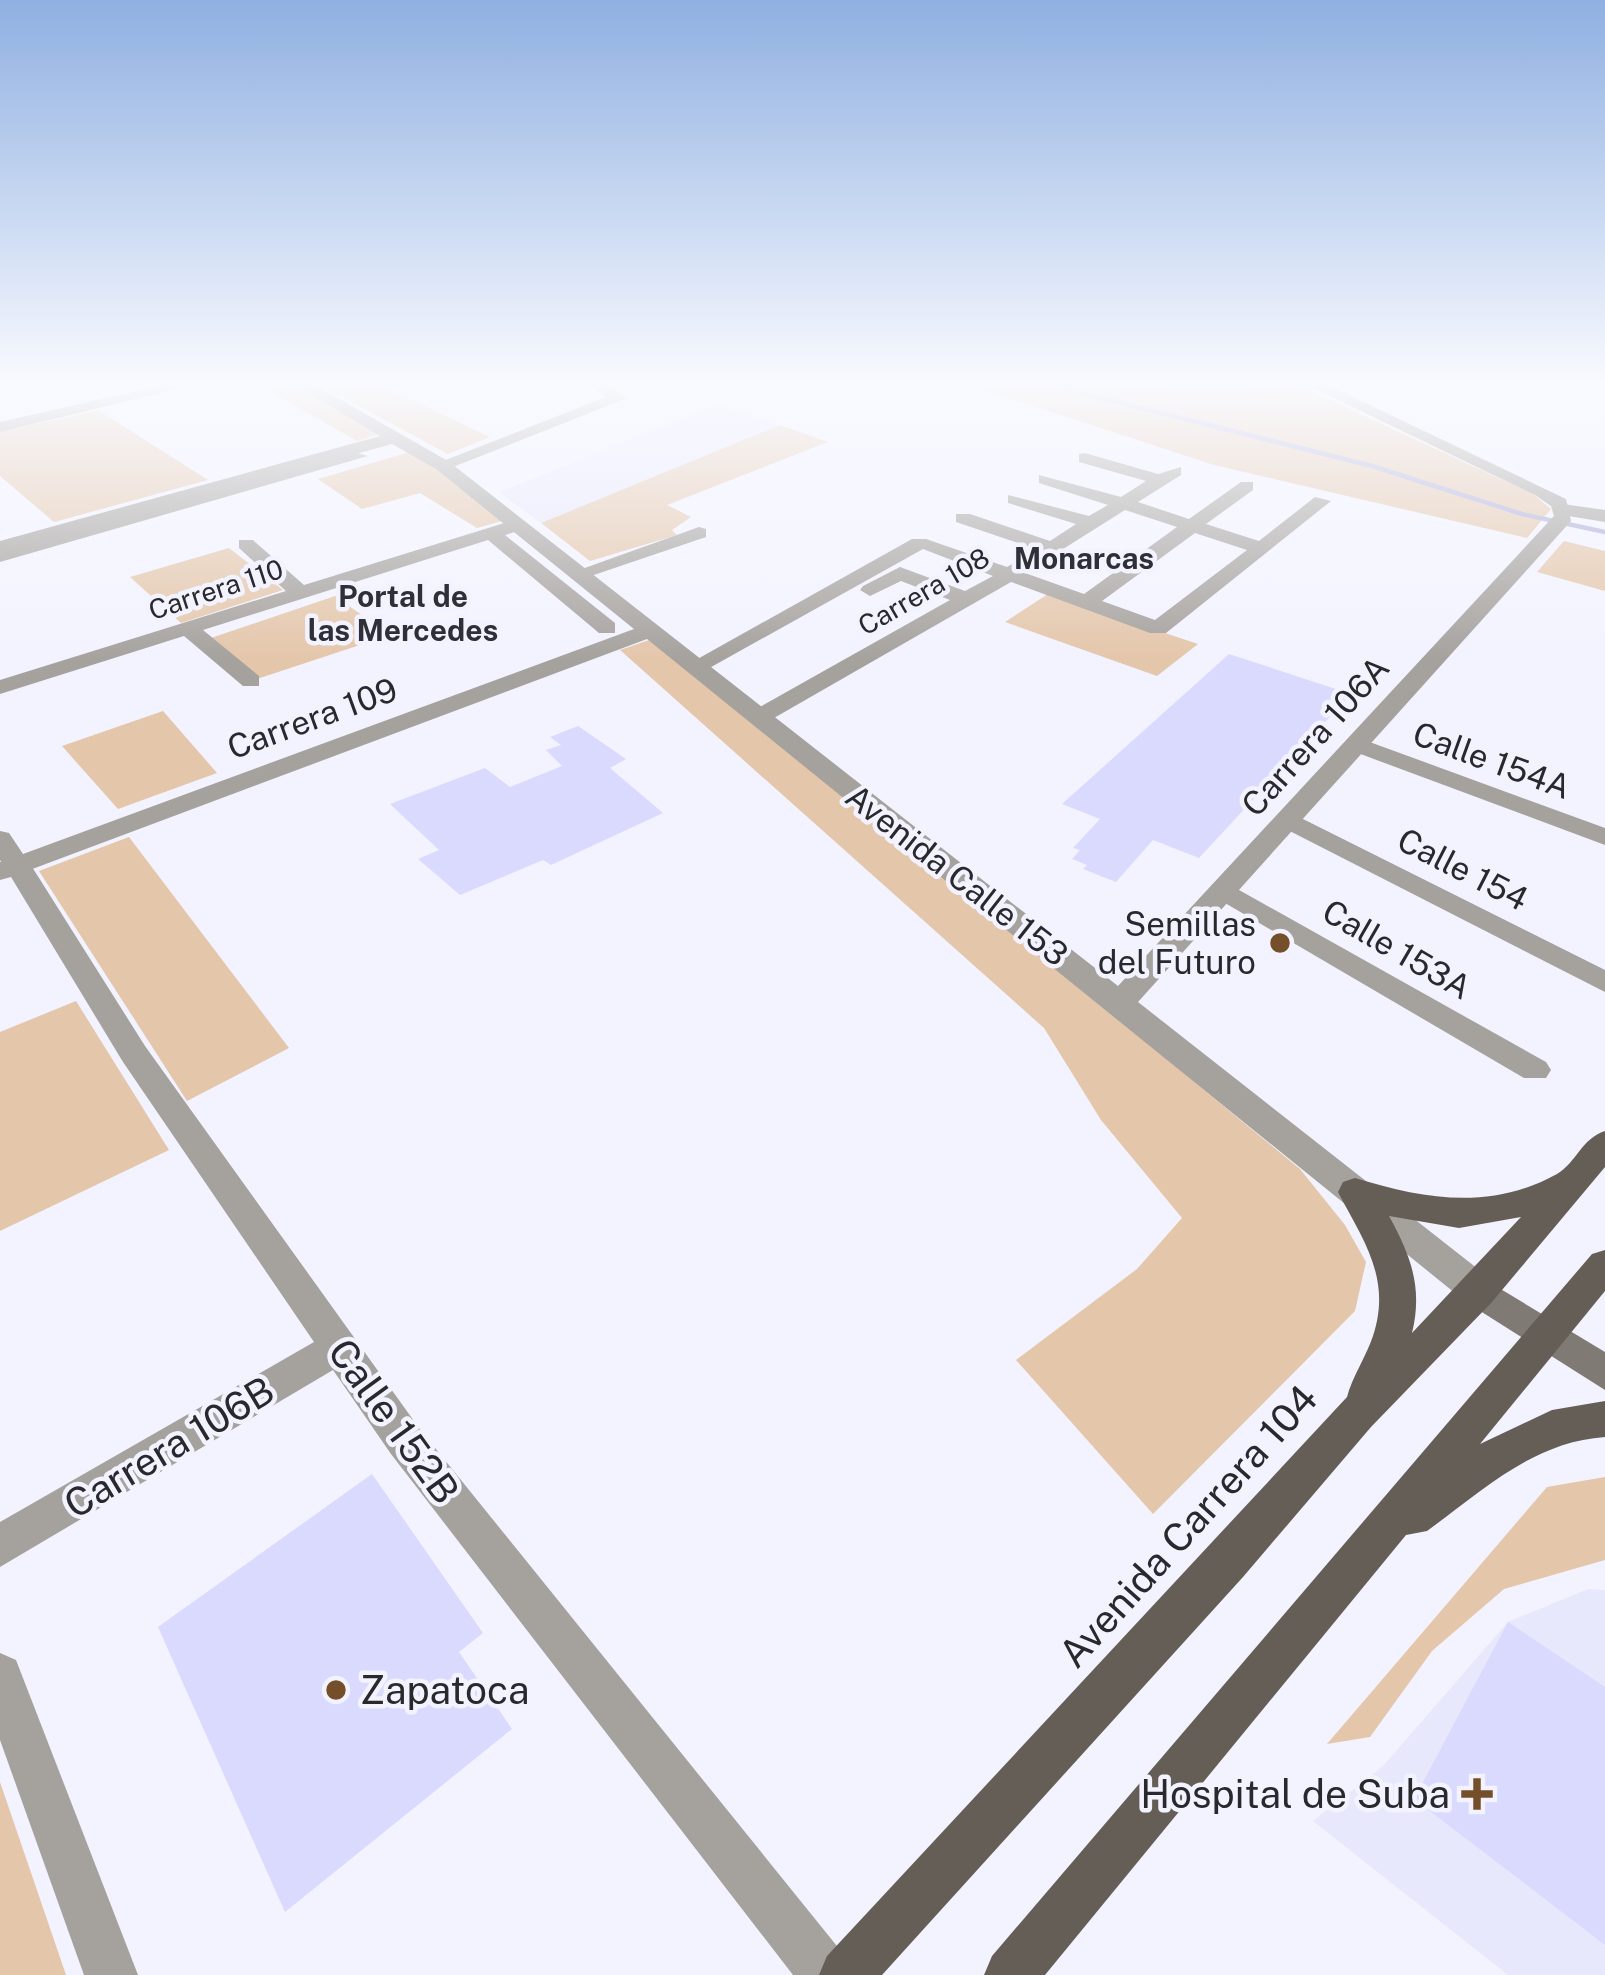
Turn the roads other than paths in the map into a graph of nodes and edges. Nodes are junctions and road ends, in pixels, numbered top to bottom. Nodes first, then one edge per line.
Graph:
1 (252, 477) edge
2 (283, 477) edge
3 (457, 477) edge
4 (1166, 477) edge
5 (1512, 477) edge
6 (1045, 479) dead end
7 (1247, 486) dead end
8 (1015, 499) dead end
9 (1322, 501) dead end
10 (1124, 503) junction
11 (1605, 516) edge
12 (963, 518) dead end
13 (1560, 519) junction
14 (1091, 523) junction
15 (517, 525) junction
16 (1191, 527) junction
17 (490, 533) junction
18 (699, 533) dead end
19 (246, 544) dead end
20 (0, 547) edge
21 (1052, 548) junction
22 (1262, 548) junction
23 (0, 556) edge
24 (578, 574) junction
25 (1007, 575) junction
26 (300, 592) junction
27 (966, 599) junction
28 (1085, 603) junction
29 (833, 610) dead end
30 (187, 628) junction
31 (607, 628) dead end
32 (649, 631) junction
33 (696, 666) junction
34 (251, 682) dead end
35 (0, 687) edge
36 (759, 717) junction
37 (1356, 744) junction
38 (1287, 819) junction
39 (1605, 837) edge
40 (6, 859) edge
41 (1223, 890) junction
42 (1605, 982) edge
43 (1119, 1004) junction
44 (1535, 1070) dead end
45 (1605, 1144) edge
46 (1573, 1181) junction
47 (1355, 1192) junction
48 (1605, 1265) edge
49 (1479, 1291) junction
50 (1546, 1338) junction
51 (339, 1347) junction
52 (1605, 1373) edge
53 (1357, 1414) junction
54 (1605, 1419) edge
55 (1373, 1545) junction
56 (0, 1546) edge
57 (0, 1676) edge
58 (111, 1975) edge
59 (826, 1975) edge
60 (846, 1975) edge
61 (1010, 1975) edge

1 - 20 street
2 - 23 street
3 - 15 street, Avenida Calle 153
4 - 10 street, Carrera 108
5 - 13 street
6 - 10 street
7 - 16 street
8 - 14 street
9 - 22 street
10 - 14 street, Carrera 108
10 - 16 street
11 - 13 street
12 - 21 street
13 - 37 street, Carrera 106A
14 - 21 street, Carrera 108
15 - 17 street, Carrera 110
15 - 24 street, Avenida Calle 153
16 - 22 street
16 - 28 street
17 - 26 street, Carrera 110
17 - 31 street
18 - 24 street
19 - 26 street
21 - 25 street, Carrera 108
22 - 28 street
24 - 32 street, Avenida Calle 153
25 - 27 street, Carrera 108
25 - 28 street
25 - 33 street
26 - 30 street, Carrera 110
27 - 29 street
27 - 36 street, Carrera 108
30 - 34 street
30 - 35 street, Carrera 110
32 - 33 street, Avenida Calle 153
32 - 40 street, Carrera 109
33 - 36 street, Avenida Calle 153
36 - 43 street, Avenida Calle 153
37 - 38 street, Carrera 106A
37 - 39 street, Calle 154A
38 - 41 street, Carrera 106A
38 - 42 street, Calle 154
40 - 51 street, Calle 152B
41 - 43 street, Carrera 106A
41 - 44 street, Calle 153A
43 - 47 street, Avenida Calle 153
45 - 46 main road, Avenida Carrera 104
46 - 47 main road
46 - 49 main road, Avenida Carrera 104
47 - 49 street, Avenida Calle 153
47 - 53 main road
48 - 50 main road
49 - 50 main road, Avenida Calle 153
49 - 53 main road, Avenida Carrera 104
50 - 52 main road, Avenida Calle 153
50 - 55 main road
51 - 56 street, Carrera 106B
51 - 59 street, Calle 152B
53 - 60 main road, Avenida Carrera 104
54 - 55 main road
55 - 61 main road
57 - 58 street

